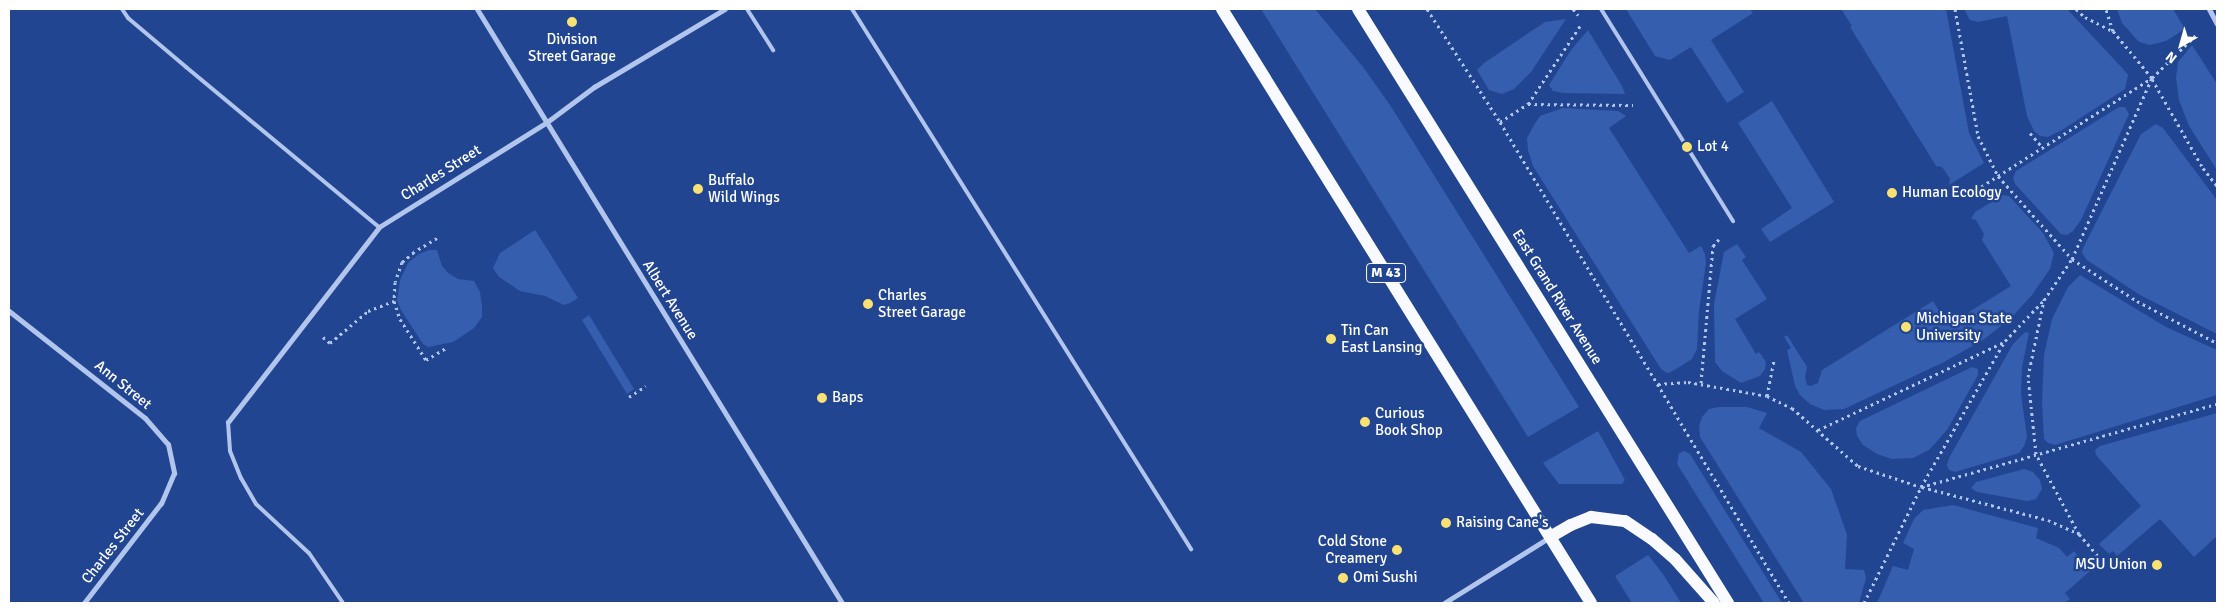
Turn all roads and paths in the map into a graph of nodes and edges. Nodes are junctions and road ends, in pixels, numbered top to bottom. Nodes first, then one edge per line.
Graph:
1 (122, 9) edge
2 (477, 9) edge
3 (725, 9) edge
4 (747, 9) edge
5 (852, 9) edge
6 (1222, 9) edge
7 (1350, 9) edge
8 (1358, 9) edge
9 (1435, 9) edge
10 (1601, 9) edge
11 (1955, 9) edge
12 (2076, 9) edge
13 (2106, 9) edge
14 (2209, 9) edge
15 (1429, 10) edge
16 (2214, 18) junction
17 (1584, 21) dead end
18 (2217, 24) edge
19 (1371, 30) junction
20 (2113, 31) junction
21 (773, 50) dead end
22 (2152, 78) junction
23 (1528, 104) junction
24 (1661, 105) junction
25 (546, 122) junction
26 (1500, 122) junction
27 (2030, 133) dead end
28 (2043, 148) junction
29 (1998, 176) junction
30 (2217, 186) edge
31 (1965, 197) dead end
32 (1733, 221) joint
33 (380, 228) junction
34 (437, 238) dead end
35 (2072, 259) junction
36 (2044, 300) junction
37 (394, 301) junction
38 (9, 311) edge
39 (305, 322) junction
40 (2004, 341) junction
41 (2217, 342) edge
42 (446, 348) dead end
43 (1774, 360) dead end
44 (1701, 383) junction
45 (1658, 384) junction
46 (646, 386) dead end
47 (1767, 396) junction
48 (630, 397) dead end
49 (2217, 404) edge
50 (228, 422) joint
51 (1818, 430) junction
52 (2036, 454) junction
53 (1921, 487) junction
54 (161, 504) joint
55 (2079, 534) junction
56 (1550, 537) junction
57 (1191, 549) dead end
58 (2102, 560) dead end
59 (84, 603) edge
60 (343, 603) edge
61 (842, 603) edge
62 (1444, 603) edge
63 (1591, 603) edge
64 (1714, 603) edge
65 (1728, 603) edge
66 (1788, 603) edge
67 (1864, 603) edge

1 - 33 lane
2 - 25 street, Albert Avenue
3 - 25 street, Charles Street
4 - 21 lane
5 - 57 lane
6 - 56 main road, M 43
7 - 19 main road
8 - 19 main road, East Grand River Avenue
9 - 15 path
10 - 24 lane
11 - 29 path
12 - 20 path
13 - 20 path
14 - 16 street
15 - 26 path
16 - 18 street
16 - 22 path
17 - 23 path
19 - 65 main road, East Grand River Avenue
20 - 22 path
22 - 28 path
22 - 30 path
22 - 35 path
23 - 24 path
23 - 26 path
24 - 32 lane
25 - 33 street, Charles Street
25 - 61 street, Albert Avenue
26 - 45 path
27 - 28 path
28 - 29 path
29 - 31 path
29 - 35 path
32 - 44 path
33 - 39 street, Charles Street
34 - 37 path
35 - 36 path
35 - 41 path
36 - 40 path
36 - 52 path
37 - 39 path
37 - 42 path
38 - 54 street, Ann Street
39 - 50 street, Charles Street
40 - 51 path
40 - 53 path
43 - 47 path
44 - 45 path
44 - 47 path
45 - 66 path
46 - 48 path
47 - 51 path
49 - 52 path
50 - 60 lane
51 - 53 path
52 - 53 path
52 - 55 path
53 - 55 path
53 - 67 path
54 - 59 street, Charles Street
55 - 58 path
56 - 62 street
56 - 63 main road, M 43
56 - 64 main road

